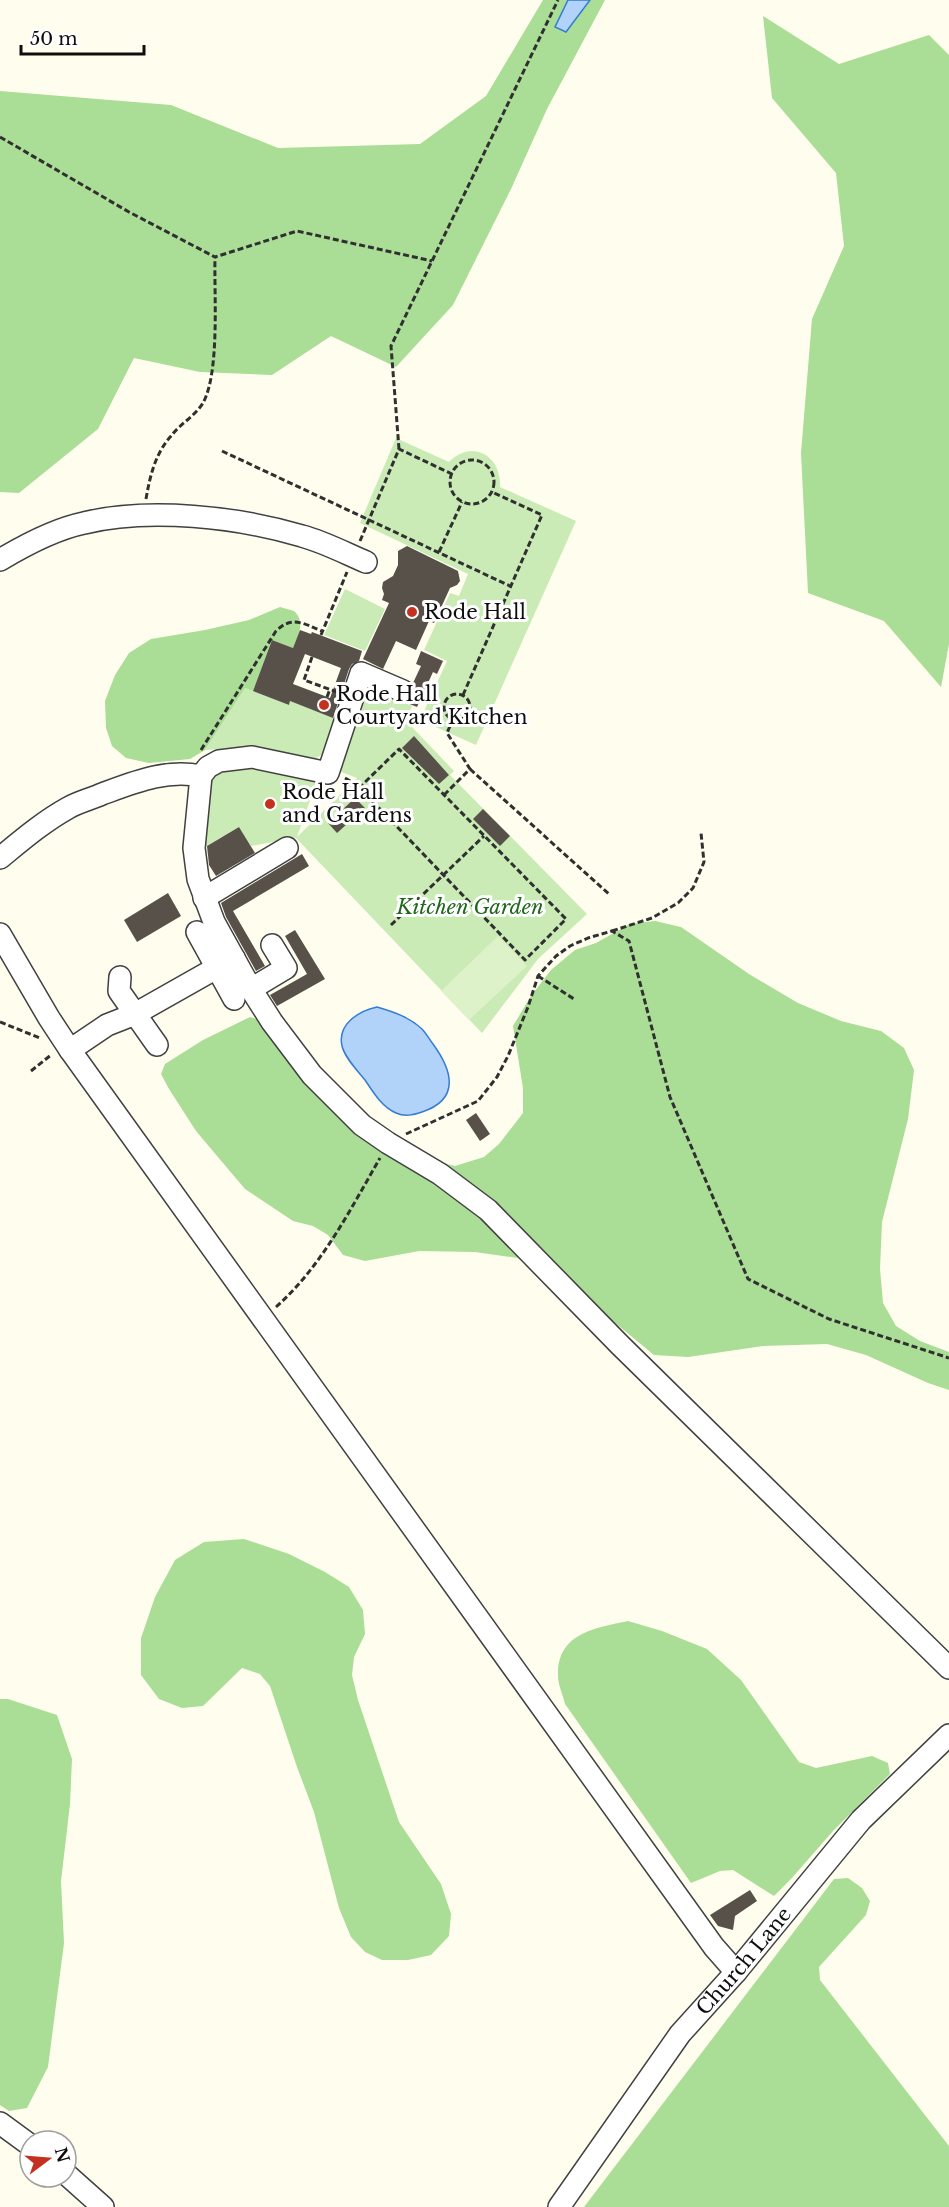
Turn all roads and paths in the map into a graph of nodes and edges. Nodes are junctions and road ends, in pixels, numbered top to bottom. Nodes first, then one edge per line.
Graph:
1 (558, 0) edge
2 (0, 137) edge
3 (215, 257) junction
4 (432, 261) junction
5 (399, 449) junction
6 (222, 451) dead end
7 (452, 474) junction
8 (492, 492) junction
9 (462, 502) junction
10 (143, 516) junction
11 (369, 520) junction
12 (439, 553) junction
13 (360, 559) junction
14 (0, 560) edge
15 (510, 586) junction
16 (312, 657) dead end
17 (330, 689) junction
18 (403, 691) dead end
19 (463, 695) junction
20 (327, 697) dead end
21 (353, 698) junction
22 (453, 719) junction
23 (470, 769) junction
24 (328, 773) junction
25 (201, 776) junction
26 (360, 787) junction
27 (444, 795) junction
28 (701, 833) dead end
29 (484, 836) junction
30 (287, 848) dead end
31 (0, 858) edge
32 (443, 875) junction
33 (610, 895) dead end
34 (204, 898) junction
35 (392, 925) dead end
36 (612, 931) junction
37 (197, 932) dead end
38 (0, 934) edge
39 (272, 945) dead end
40 (225, 963) junction
41 (537, 976) junction
42 (120, 977) dead end
43 (243, 994) junction
44 (574, 999) dead end
45 (135, 1014) junction
46 (0, 1023) edge
47 (41, 1039) dead end
48 (157, 1045) dead end
49 (70, 1050) junction
50 (31, 1071) dead end
51 (388, 1143) junction
52 (263, 1318) junction
53 (949, 1358) edge
54 (949, 1668) edge
55 (949, 1735) edge
56 (736, 1972) junction
57 (0, 2123) edge
58 (18, 2136) edge
59 (78, 2185) edge
60 (103, 2207) edge
61 (559, 2207) edge

1 - 4 path
2 - 3 path
3 - 4 path
3 - 10 path
4 - 5 path
5 - 7 path
5 - 11 path
6 - 11 path
7 - 8 path
7 - 9 path
8 - 9 path
8 - 15 path
9 - 12 path
10 - 13 street
10 - 14 street
11 - 12 path
11 - 13 path
12 - 15 path
13 - 25 path
15 - 19 path
16 - 17 path
17 - 20 path
17 - 21 path
18 - 21 street
19 - 22 path
19 - 22 path
21 - 24 street
22 - 23 path
23 - 27 path
23 - 33 path
24 - 25 street
24 - 26 path
25 - 31 street
25 - 34 street
26 - 27 path
26 - 32 path
27 - 29 path
28 - 36 path
29 - 32 path
29 - 32 path
30 - 34 street
32 - 35 path
34 - 40 street
36 - 41 path
36 - 53 path
37 - 40 street
38 - 49 street
39 - 43 street
40 - 43 street
40 - 45 street
41 - 44 path
41 - 51 path
42 - 45 street
43 - 51 street
45 - 48 street
45 - 49 street
46 - 47 path
49 - 50 path
49 - 52 street
51 - 52 path
51 - 54 street
52 - 56 street
55 - 56 street, Church Lane
56 - 61 street, Church Lane
57 - 58 street
59 - 60 street

